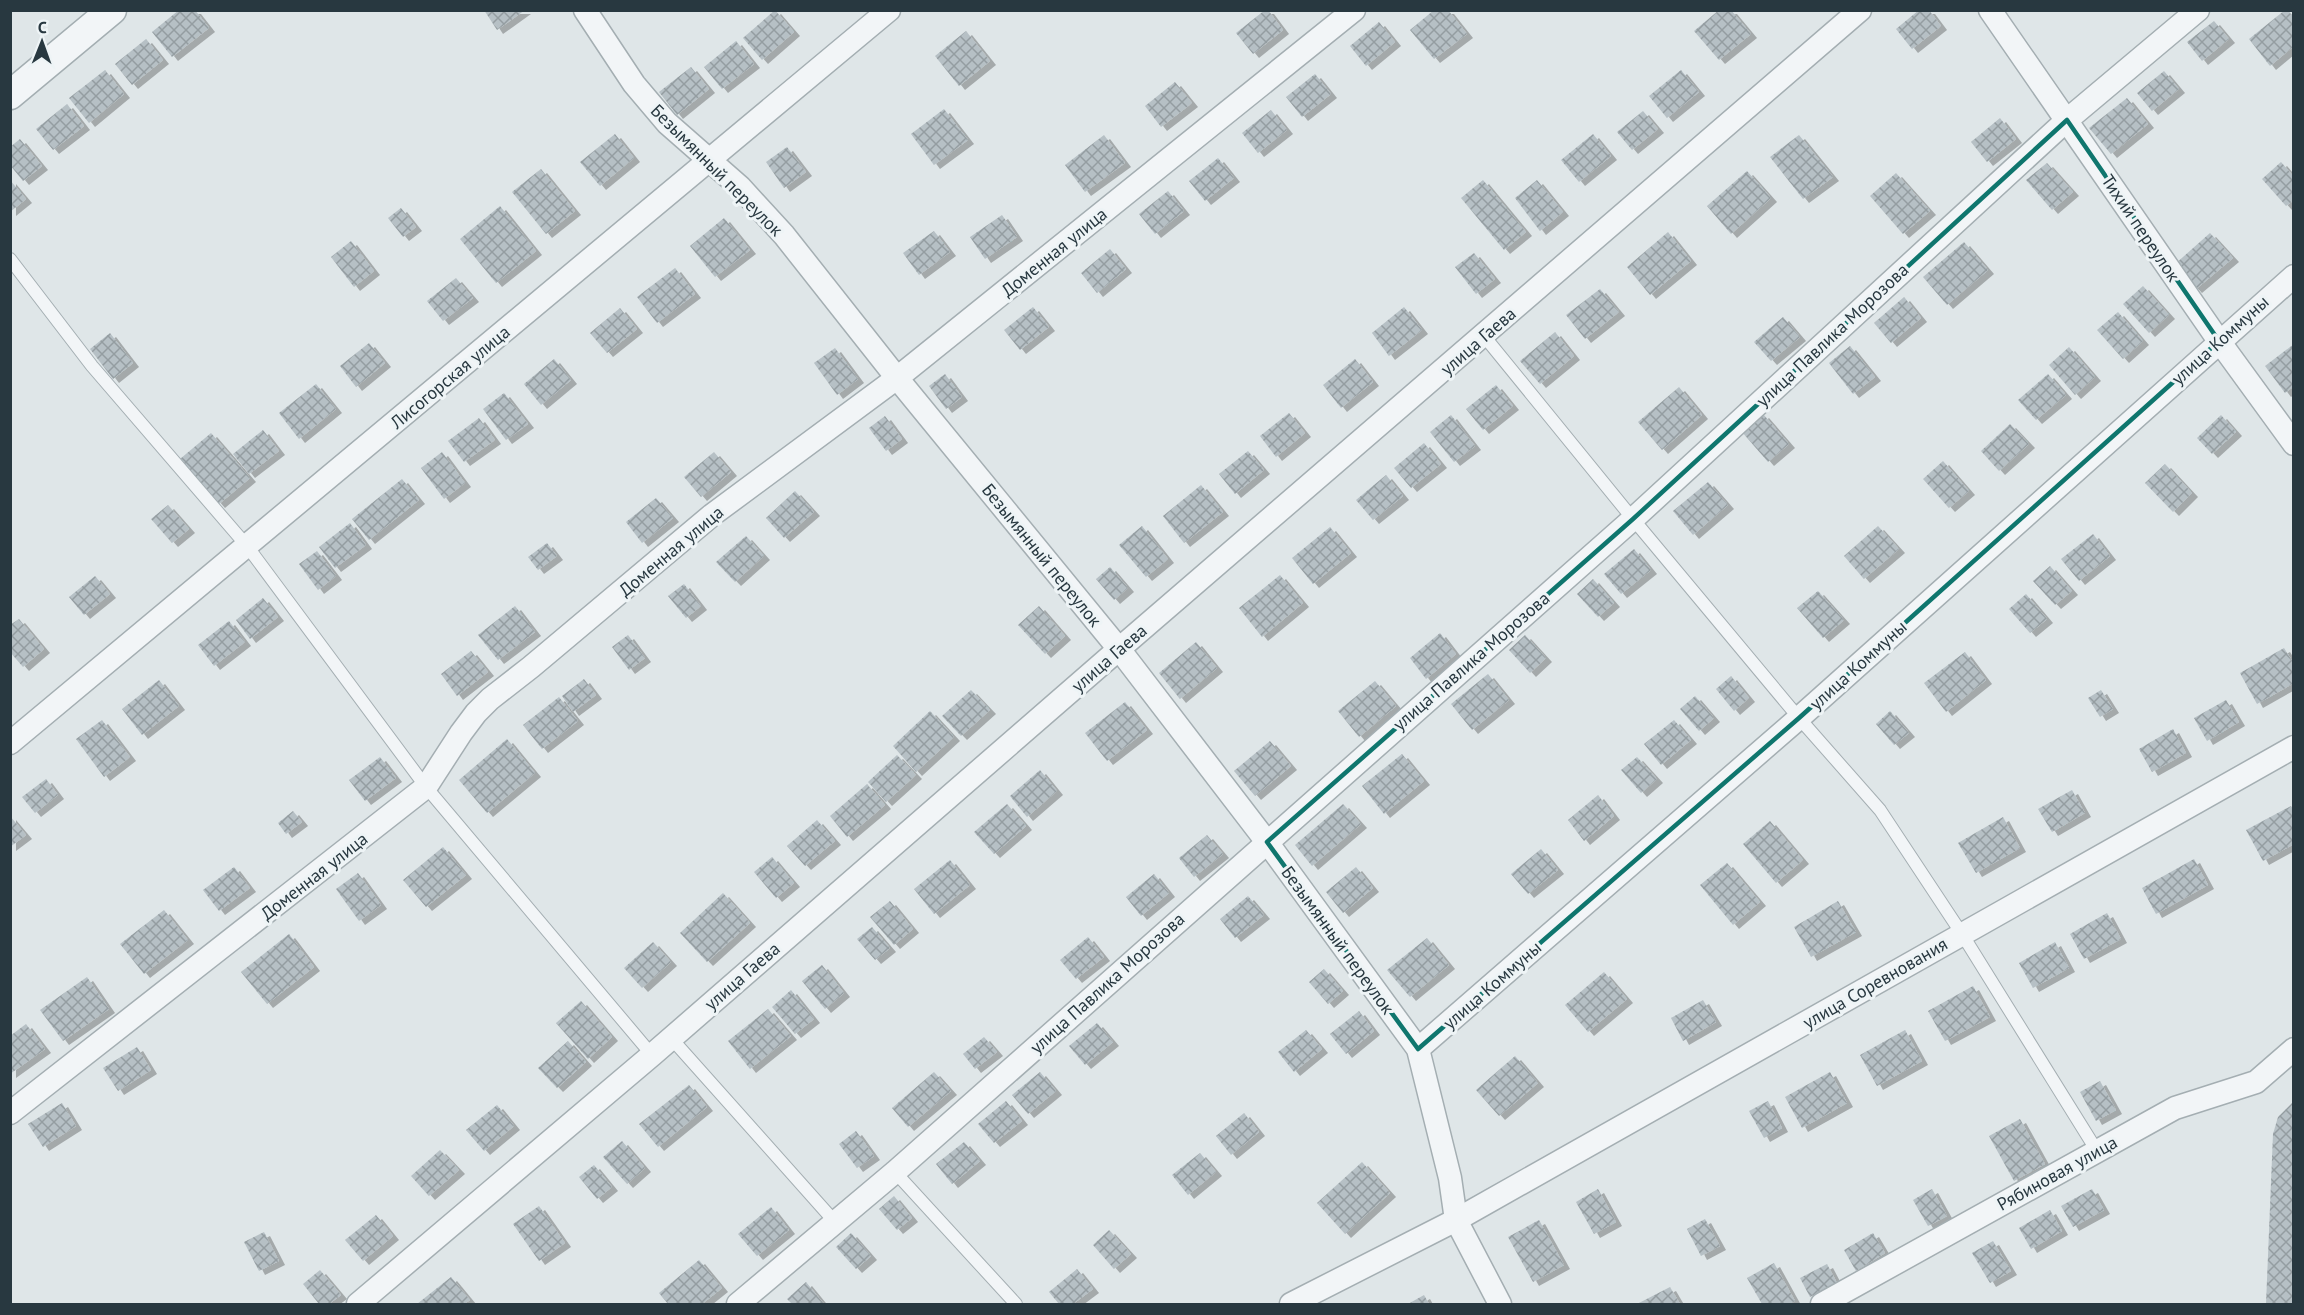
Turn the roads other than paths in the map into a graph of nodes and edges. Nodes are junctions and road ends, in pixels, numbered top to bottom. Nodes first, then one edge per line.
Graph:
1 (112, 10) edge
2 (585, 10) edge
3 (889, 10) edge
4 (1354, 10) edge
5 (1860, 10) edge
6 (1990, 10) edge
7 (2198, 10) edge
8 (10, 95) edge
9 (2067, 120) junction
10 (709, 161) junction
11 (10, 259) edge
12 (2294, 276) edge
13 (1484, 336) junction
14 (2219, 341) junction
15 (897, 378) junction
16 (2294, 444) edge
17 (1633, 519) junction
18 (247, 546) junction
19 (1119, 649) junction
20 (1799, 718) junction
21 (10, 743) edge
22 (2294, 747) edge
23 (426, 787) junction
24 (1267, 842) junction
25 (1962, 934) junction
26 (671, 1038) junction
27 (1418, 1049) junction
28 (2294, 1049) edge
29 (652, 1055) junction
30 (10, 1113) edge
31 (2097, 1150) junction
32 (895, 1172) junction
33 (1456, 1220) junction
34 (835, 1222) junction
35 (358, 1305) edge
36 (738, 1305) edge
37 (1016, 1305) edge
38 (1291, 1305) edge
39 (1500, 1305) edge
40 (1822, 1305) edge

1 - 8 street
2 - 10 street, Безымянный переулок
3 - 10 street, Лисогорская улица
4 - 15 street, Доменная улица
5 - 13 street, улица Гаева
6 - 9 street, Тихий переулок
7 - 9 street, улица Павлика Морозова
9 - 14 street, Тихий переулок
9 - 17 street, улица Павлика Морозова
10 - 15 street, Безымянный переулок
10 - 18 street, Лисогорская улица
11 - 18 lane
12 - 14 street, улица Коммуны
13 - 17 lane
13 - 19 street, улица Гаева
14 - 16 street, Тихий переулок
14 - 20 street, улица Коммуны
15 - 19 street, Безымянный переулок
15 - 23 street, Доменная улица
17 - 20 lane
17 - 24 street, улица Павлика Морозова
18 - 21 street, Лисогорская улица
18 - 23 lane
19 - 24 street, Безымянный переулок
19 - 26 street, улица Гаева
20 - 25 lane
20 - 27 street, улица Коммуны
22 - 25 street, улица Соревнования
23 - 29 lane
23 - 30 street, Доменная улица
24 - 27 street, Безымянный переулок
24 - 32 street, улица Павлика Морозова
25 - 31 lane
25 - 33 street, улица Соревнования
26 - 29 street, улица Гаева
26 - 34 lane
27 - 33 street, Безымянный переулок
28 - 31 street, Рябиновая улица
29 - 35 street, улица Гаева
31 - 40 street, Рябиновая улица
32 - 34 street, улица Павлика Морозова
32 - 37 lane
33 - 38 street, улица Соревнования
33 - 39 street, Безымянный переулок
34 - 36 street, улица Павлика Морозова

